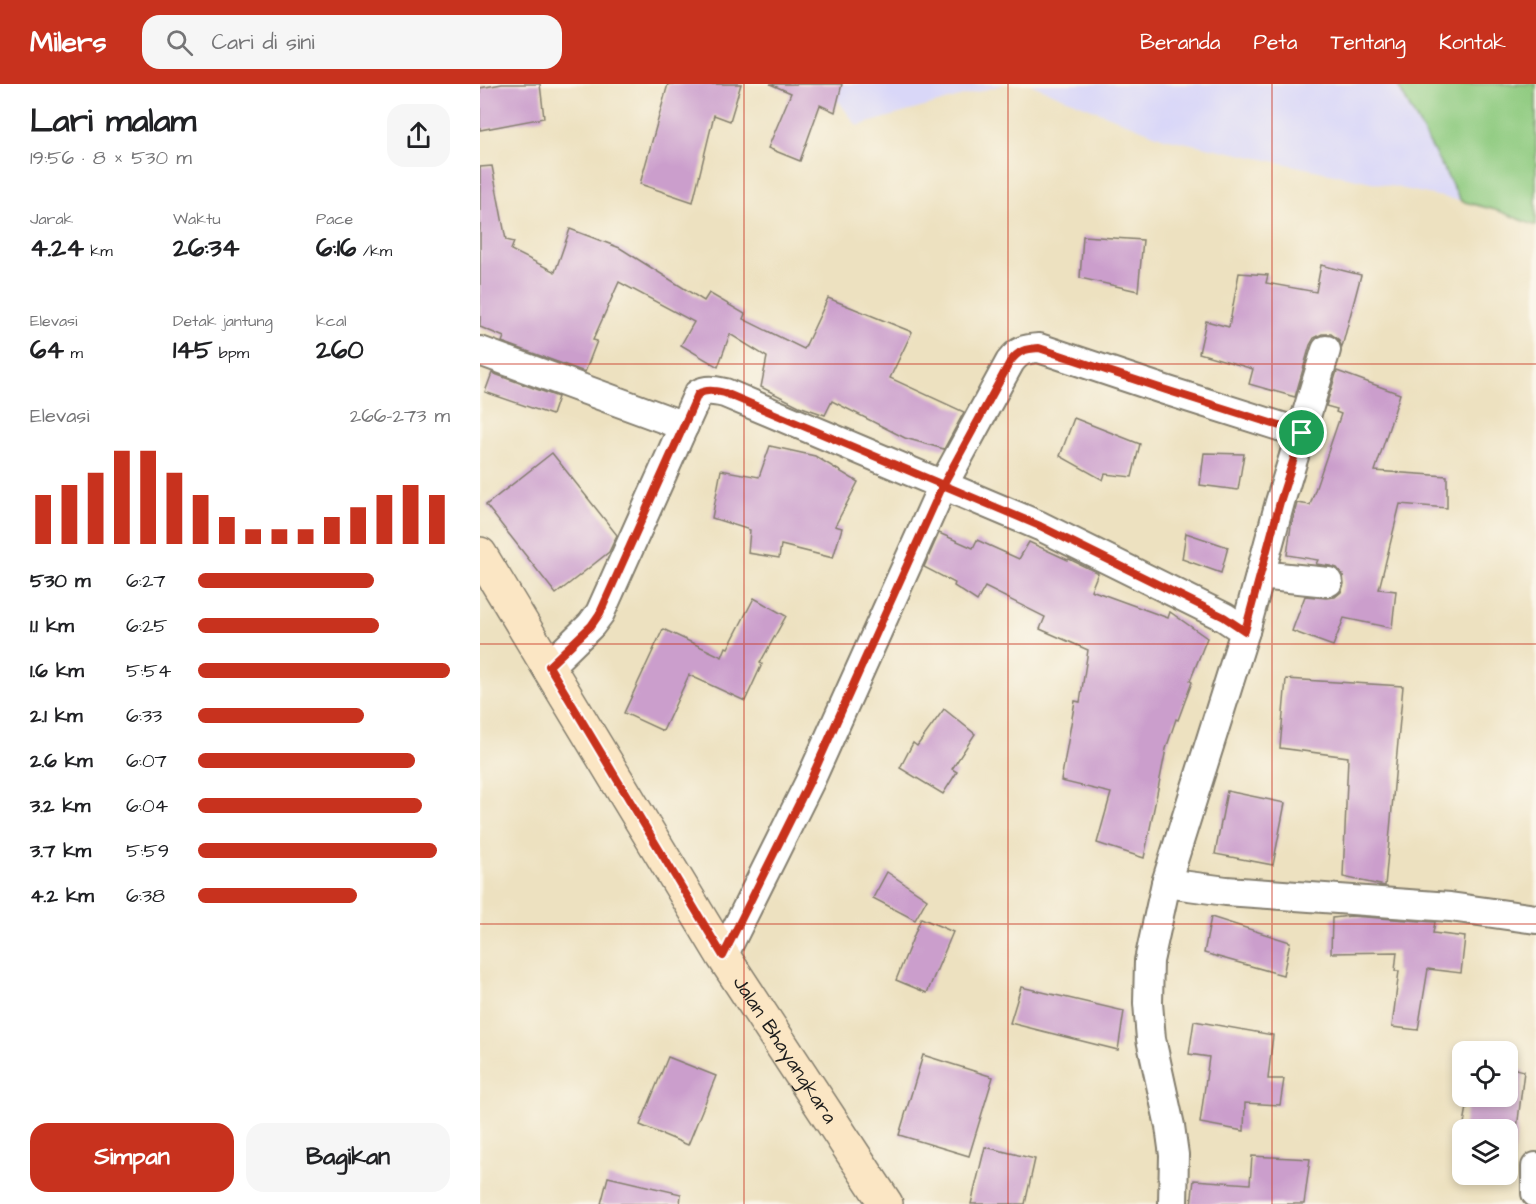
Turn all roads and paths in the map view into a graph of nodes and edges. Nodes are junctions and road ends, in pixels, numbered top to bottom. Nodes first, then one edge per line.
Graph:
1 (480, 351) edge
2 (1326, 351) dead end
3 (684, 426) junction
4 (1302, 433) junction
5 (943, 485) junction
6 (480, 554) edge
7 (1260, 575) junction
8 (1328, 582) dead end
9 (1245, 631) junction
10 (549, 666) junction
11 (1166, 883) junction
12 (1536, 919) edge
13 (723, 956) junction
14 (1536, 1167) edge
15 (1536, 1193) edge
16 (886, 1204) edge
17 (1173, 1204) edge

1 - 3 street
2 - 4 street
3 - 5 street
3 - 10 street
4 - 5 street
4 - 7 street
5 - 9 street
5 - 13 street
6 - 10 main road, Jalan Bhayangkara
7 - 8 street
7 - 9 street
9 - 11 street
10 - 13 main road, Jalan Bhayangkara
11 - 12 street
11 - 17 street
13 - 16 main road, Jalan Bhayangkara
14 - 15 street

